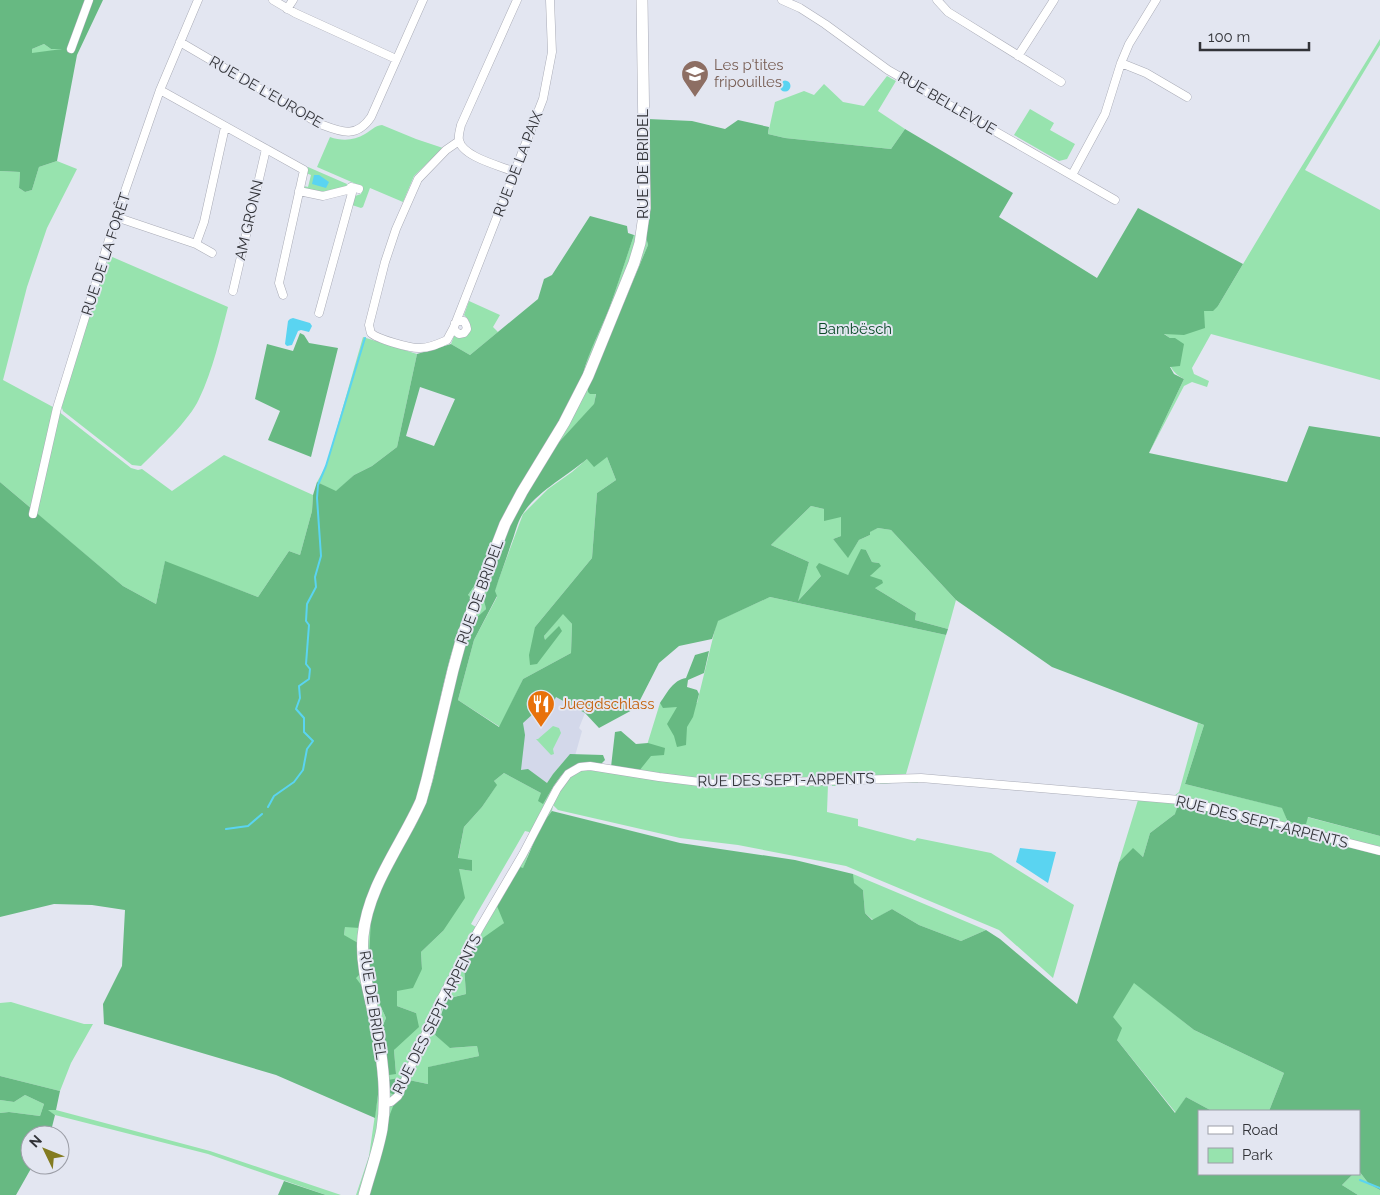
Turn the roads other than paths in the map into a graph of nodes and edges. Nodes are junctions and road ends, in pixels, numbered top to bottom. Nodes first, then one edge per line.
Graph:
1 (89, 0) edge
2 (198, 0) edge
3 (273, 0) edge
4 (292, 0) edge
5 (423, 0) edge
6 (517, 0) edge
7 (550, 0) edge
8 (642, 0) edge
9 (782, 0) edge
10 (937, 0) edge
11 (1054, 0) edge
12 (1156, 0) edge
13 (285, 5) edge
14 (180, 42) junction
15 (71, 49) dead end
16 (1018, 56) junction
17 (396, 59) junction
18 (1121, 63) junction
19 (1061, 82) dead end
20 (160, 90) junction
21 (1188, 97) dead end
22 (225, 127) junction
23 (459, 141) junction
24 (266, 149) junction
25 (515, 172) junction
26 (1072, 175) junction
27 (299, 191) junction
28 (1116, 200) dead end
29 (116, 217) junction
30 (196, 244) junction
31 (212, 253) dead end
32 (233, 291) dead end
33 (283, 295) dead end
34 (318, 313) dead end
35 (33, 514) dead end
36 (1380, 851) edge
37 (384, 1103) junction
38 (364, 1195) edge

1 - 15 street
2 - 14 street, RUE DE LA FORÊT
3 - 13 street
4 - 13 street
5 - 17 street, RUE DE L'EUROPE
6 - 23 street
7 - 25 street, RUE DE LA PAIX
8 - 37 main road, RUE DE BRIDEL
9 - 26 street, RUE BELLEVUE
10 - 16 street
11 - 16 street
12 - 18 street
13 - 17 street
14 - 17 street, RUE DE L'EUROPE
14 - 20 street, RUE DE LA FORÊT
16 - 19 street
18 - 21 street
18 - 26 street
20 - 22 street
20 - 29 street, RUE DE LA FORÊT
22 - 24 street
22 - 30 street
23 - 25 street
23 - 25 street, RUE DE LA PAIX
24 - 27 street
24 - 32 street, AM GRONN
26 - 28 street, RUE BELLEVUE
27 - 33 street
27 - 34 street
29 - 30 street
29 - 35 street, RUE DE LA FORÊT
30 - 31 street
36 - 37 street, RUE DES SEPT-ARPENTS
37 - 38 main road, RUE DE BRIDEL

